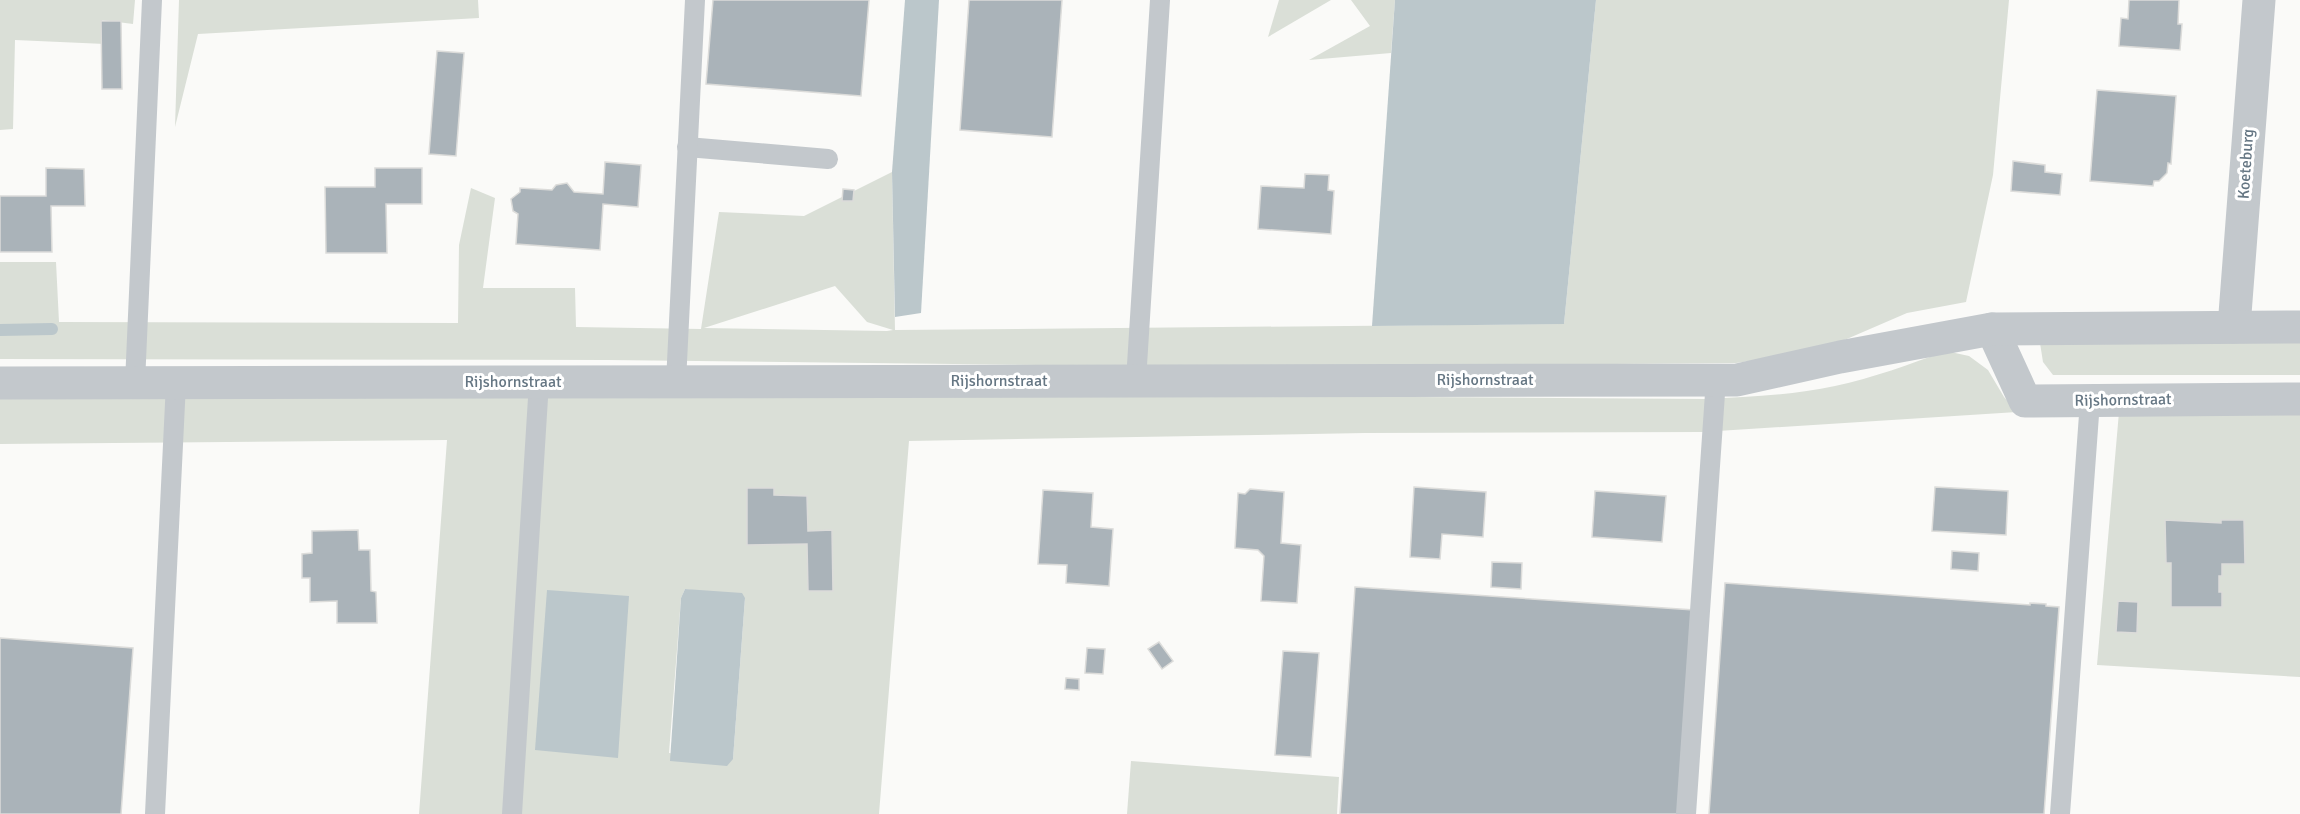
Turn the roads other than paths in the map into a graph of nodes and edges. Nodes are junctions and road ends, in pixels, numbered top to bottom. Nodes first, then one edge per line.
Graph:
1 (152, 0) edge
2 (695, 0) edge
3 (1160, 0) edge
4 (2259, 0) edge
5 (687, 147) junction
6 (828, 159) dead end
7 (2234, 327) junction
8 (2300, 327) edge
9 (1992, 328) junction
10 (1716, 380) junction
11 (1137, 381) junction
12 (538, 382) junction
13 (676, 382) junction
14 (0, 383) edge
15 (135, 383) junction
16 (176, 383) junction
17 (2300, 399) edge
18 (2090, 400) junction
19 (155, 814) edge
20 (512, 814) edge
21 (1686, 814) edge
22 (2060, 814) edge

1 - 15 lane
2 - 5 lane
3 - 11 lane
4 - 7 street, Koeteburg
5 - 6 lane
5 - 13 lane
7 - 8 street, Rijshornstraat
7 - 9 street, Rijshornstraat
9 - 10 street, Rijshornstraat
9 - 18 street, Rijshornstraat
10 - 11 street, Rijshornstraat
10 - 21 lane
11 - 13 street, Rijshornstraat
12 - 13 street, Rijshornstraat
12 - 16 street, Rijshornstraat
12 - 20 lane
14 - 15 street, Rijshornstraat
15 - 16 street, Rijshornstraat
16 - 19 lane
17 - 18 street, Rijshornstraat
18 - 22 lane

